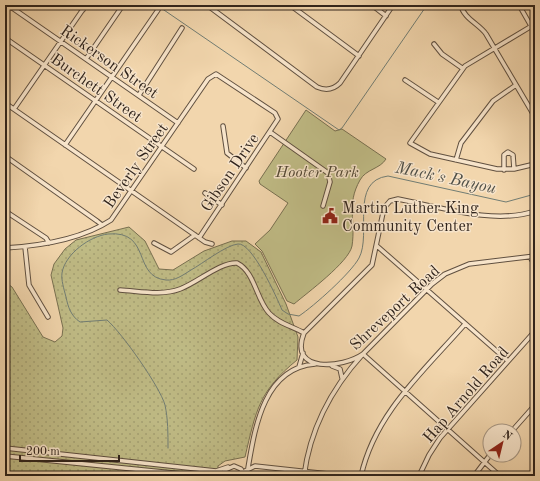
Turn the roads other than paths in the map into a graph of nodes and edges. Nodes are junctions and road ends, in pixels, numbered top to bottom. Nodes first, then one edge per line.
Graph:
1 (8, 5) edge
2 (76, 5) edge
3 (86, 5) edge
4 (123, 5) edge
5 (207, 5) edge
6 (290, 5) edge
7 (372, 5) edge
8 (393, 5) edge
9 (462, 5) edge
10 (519, 5) edge
11 (83, 10) junction
12 (158, 10) dead end
13 (386, 16) junction
14 (535, 24) edge
15 (531, 26) junction
16 (182, 28) dead end
17 (5, 38) edge
18 (61, 41) junction
19 (434, 44) dead end
20 (494, 47) junction
21 (358, 56) junction
22 (86, 59) junction
23 (44, 65) junction
24 (462, 68) junction
25 (112, 77) junction
26 (406, 80) dead end
27 (516, 85) junction
28 (139, 95) junction
29 (96, 101) junction
30 (438, 102) junction
31 (5, 103) edge
32 (14, 109) junction
33 (535, 117) edge
34 (278, 118) joint
35 (178, 123) junction
36 (223, 126) dead end
37 (270, 132) junction
38 (66, 145) junction
39 (162, 147) junction
40 (5, 156) edge
41 (456, 160) junction
42 (535, 164) edge
43 (246, 168) junction
44 (194, 169) dead end
45 (514, 169) junction
46 (504, 170) junction
47 (132, 191) junction
48 (205, 193) dead end
49 (222, 204) junction
50 (323, 206) dead end
51 (5, 211) edge
52 (535, 211) edge
53 (102, 225) junction
54 (195, 235) junction
55 (199, 238) junction
56 (49, 243) junction
57 (154, 243) dead end
58 (212, 244) dead end
59 (377, 246) junction
60 (25, 247) junction
61 (5, 248) edge
62 (535, 256) edge
63 (530, 257) junction
64 (535, 265) edge
65 (120, 290) dead end
66 (427, 290) junction
67 (48, 316) dead end
68 (465, 324) junction
69 (535, 331) edge
70 (304, 333) junction
71 (302, 350) junction
72 (363, 354) junction
73 (508, 361) junction
74 (316, 364) junction
75 (329, 365) junction
76 (298, 367) junction
77 (341, 380) junction
78 (405, 392) junction
79 (535, 405) edge
80 (519, 423) edge
81 (447, 430) junction
82 (5, 448) edge
83 (5, 456) edge
84 (482, 460) edge
85 (483, 463) edge
86 (485, 463) edge
87 (228, 467) junction
88 (248, 468) junction
89 (304, 471) junction
90 (244, 474) edge
91 (203, 476) edge
92 (222, 476) edge
93 (304, 476) edge
94 (347, 476) edge
95 (361, 476) edge
96 (420, 476) edge
97 (474, 476) edge
98 (500, 476) edge

1 - 18 street, Rickerson Street
2 - 11 street
3 - 11 street
4 - 22 street
5 - 21 street
6 - 21 street
7 - 13 street
8 - 13 street
9 - 20 street
10 - 15 street
11 - 18 street
12 - 25 street
13 - 21 street
14 - 15 street
15 - 20 street
16 - 28 street
17 - 23 street, Burchett Street
18 - 22 street, Rickerson Street
18 - 23 street
19 - 24 street
20 - 24 street
20 - 27 street
22 - 25 street, Rickerson Street
23 - 29 street, Burchett Street
23 - 32 street
24 - 30 street
25 - 28 street, Rickerson Street
25 - 29 street
26 - 30 street
27 - 33 street
27 - 41 street
28 - 35 street, Rickerson Street
29 - 38 street
29 - 39 street, Burchett Street
30 - 41 street
31 - 32 street
32 - 38 street
34 - 35 street, Beverly Street
34 - 37 street, Gibson Drive
35 - 39 street, Beverly Street
36 - 43 street
37 - 43 street, Gibson Drive
37 - 50 street
38 - 47 street
39 - 44 street, Burchett Street
39 - 47 street, Beverly Street
40 - 53 street
41 - 46 street
42 - 45 street
43 - 49 street, Gibson Drive
45 - 46 street
45 - 46 street
47 - 53 street, Beverly Street
47 - 54 street
48 - 49 street
49 - 55 street, Gibson Drive
51 - 56 street
52 - 59 street
53 - 56 street, Beverly Street
54 - 55 street
54 - 57 street
55 - 58 street
56 - 60 street, Beverly Street
59 - 66 street
59 - 70 street
60 - 61 street, Beverly Street
60 - 67 street
62 - 63 street, Shreveport Road
63 - 64 street
63 - 66 street, Shreveport Road
65 - 70 street
66 - 68 street
66 - 72 street, Shreveport Road
68 - 73 street
68 - 78 street
69 - 73 street, Hap Arnold Road
70 - 71 street
71 - 74 street, Shreveport Road
71 - 76 street
72 - 75 street, Shreveport Road
72 - 77 street
72 - 78 street
73 - 81 street, Hap Arnold Road
74 - 75 street, Shreveport Road
74 - 76 street, Shreveport Road
75 - 77 street
76 - 88 street, Shreveport Road
77 - 89 street
78 - 81 street
78 - 95 street
79 - 80 street
81 - 84 street
81 - 96 street, Hap Arnold Road
82 - 87 street
83 - 91 street
85 - 97 street
86 - 98 street
87 - 90 street
87 - 92 street
88 - 89 street
88 - 90 street
89 - 93 street
89 - 94 street

